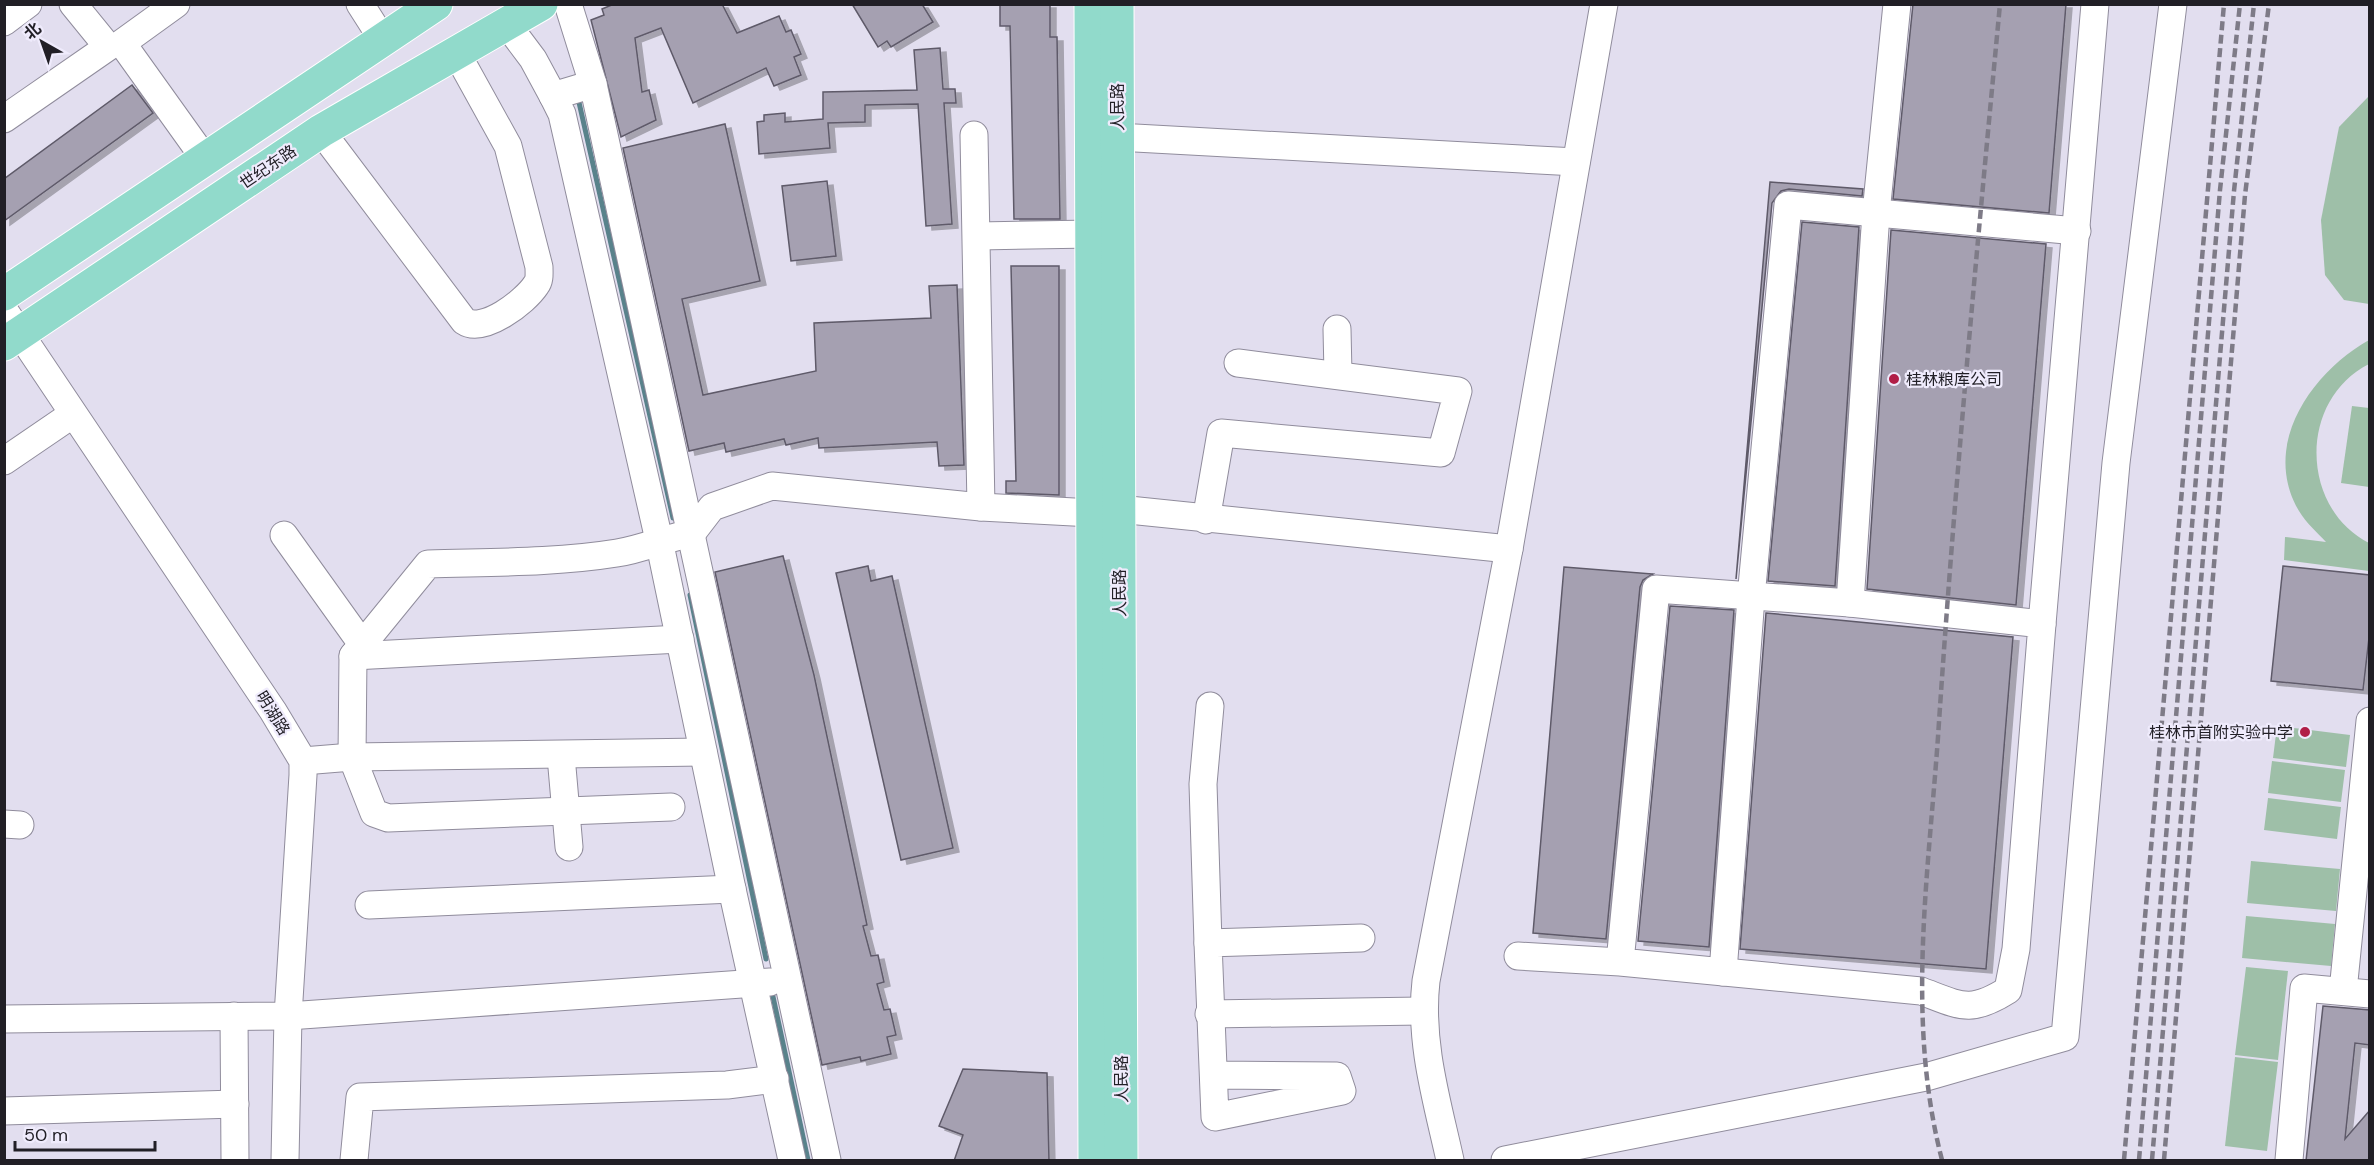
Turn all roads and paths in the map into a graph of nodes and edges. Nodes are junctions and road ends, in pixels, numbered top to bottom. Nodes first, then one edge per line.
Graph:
1 (28, 4) edge
2 (73, 4) edge
3 (360, 4) edge
4 (436, 4) edge
5 (541, 4) edge
6 (568, 4) edge
7 (1604, 4) edge
8 (1897, 4) edge
9 (2095, 4) edge
10 (2173, 4) edge
11 (159, 9) edge
12 (1104, 15) edge
13 (4, 22) edge
14 (506, 23) junction
15 (383, 40) junction
16 (456, 52) junction
17 (593, 84) junction
18 (553, 96) junction
19 (4, 119) edge
20 (321, 131) junction
21 (974, 135) dead end
22 (1117, 136) junction
23 (205, 159) junction
24 (1576, 162) junction
25 (1876, 213) junction
26 (2076, 231) junction
27 (1092, 234) junction
28 (978, 236) junction
29 (4, 294) edge
30 (9, 329) edge
31 (1337, 329) dead end
32 (1239, 363) dead end
33 (1338, 374) junction
34 (73, 414) junction
35 (4, 461) edge
36 (981, 507) junction
37 (1106, 511) junction
38 (1206, 520) junction
39 (692, 533) junction
40 (284, 535) dead end
41 (659, 540) junction
42 (1509, 549) junction
43 (1751, 597) junction
44 (1850, 603) junction
45 (2042, 624) junction
46 (680, 639) junction
47 (358, 650) junction
48 (1210, 706) dead end
49 (2370, 721) edge
50 (703, 752) junction
51 (561, 756) junction
52 (352, 757) junction
53 (303, 761) junction
54 (670, 807) dead end
55 (566, 812) junction
56 (569, 847) dead end
57 (732, 889) junction
58 (369, 905) dead end
59 (1361, 938) dead end
60 (1208, 944) junction
61 (1518, 956) dead end
62 (1620, 962) junction
63 (1723, 972) junction
64 (786, 982) junction
65 (754, 983) junction
66 (2343, 991) junction
67 (2370, 994) edge
68 (1422, 1011) junction
69 (1209, 1014) junction
70 (234, 1016) junction
71 (288, 1016) junction
72 (4, 1019) edge
73 (1214, 1076) dead end
74 (775, 1079) junction
75 (235, 1104) junction
76 (4, 1111) edge
77 (235, 1161) edge
78 (285, 1161) edge
79 (354, 1161) edge
80 (792, 1161) edge
81 (827, 1161) edge
82 (1095, 1161) edge
83 (1121, 1161) edge
84 (1450, 1161) edge
85 (1505, 1161) edge
86 (2289, 1161) edge

1 - 13 street
2 - 19 street
3 - 15 street
4 - 15 main road
5 - 14 main road, 世纪东路
6 - 17 street
7 - 24 street
8 - 25 street
9 - 26 street
10 - 85 street
11 - 23 street
12 - 22 main road, 人民路
12 - 27 main road, 人民路
14 - 16 main road, 世纪东路
14 - 18 street
15 - 23 main road
16 - 20 main road, 世纪东路
16 - 20 street
17 - 18 street
17 - 39 street
18 - 41 street
20 - 30 main road, 世纪东路
21 - 28 street
22 - 24 street
22 - 37 main road, 人民路
23 - 29 main road
24 - 42 street
25 - 26 street
25 - 43 street
25 - 44 street
26 - 45 street
27 - 28 street
27 - 37 main road, 人民路
28 - 36 street
30 - 34 street, 明湖路
31 - 33 street
32 - 33 street
33 - 38 street
34 - 35 street
34 - 53 street, 明湖路
36 - 37 street
36 - 39 street
37 - 38 street
37 - 82 main road, 人民路
37 - 83 main road, 人民路
38 - 42 street
39 - 41 street
39 - 64 street
40 - 47 street
41 - 46 street
41 - 47 street
42 - 68 street
43 - 44 street
43 - 62 street
43 - 63 street
44 - 45 street
45 - 63 street
46 - 47 street
46 - 50 street
47 - 52 street
48 - 60 street
49 - 66 street
50 - 51 street
50 - 57 street
51 - 52 street
51 - 55 street
52 - 53 street
52 - 55 street
53 - 71 street
54 - 55 street
55 - 56 street
57 - 58 street
57 - 65 street
59 - 60 street
60 - 69 street
61 - 62 street
62 - 63 street
64 - 65 street
64 - 81 street
65 - 71 street
65 - 74 street
66 - 67 street
66 - 86 street
68 - 69 street
68 - 84 street
69 - 73 street
70 - 71 street
70 - 72 street
70 - 75 street
71 - 78 street
74 - 79 street
74 - 80 street
75 - 76 street
75 - 77 street

